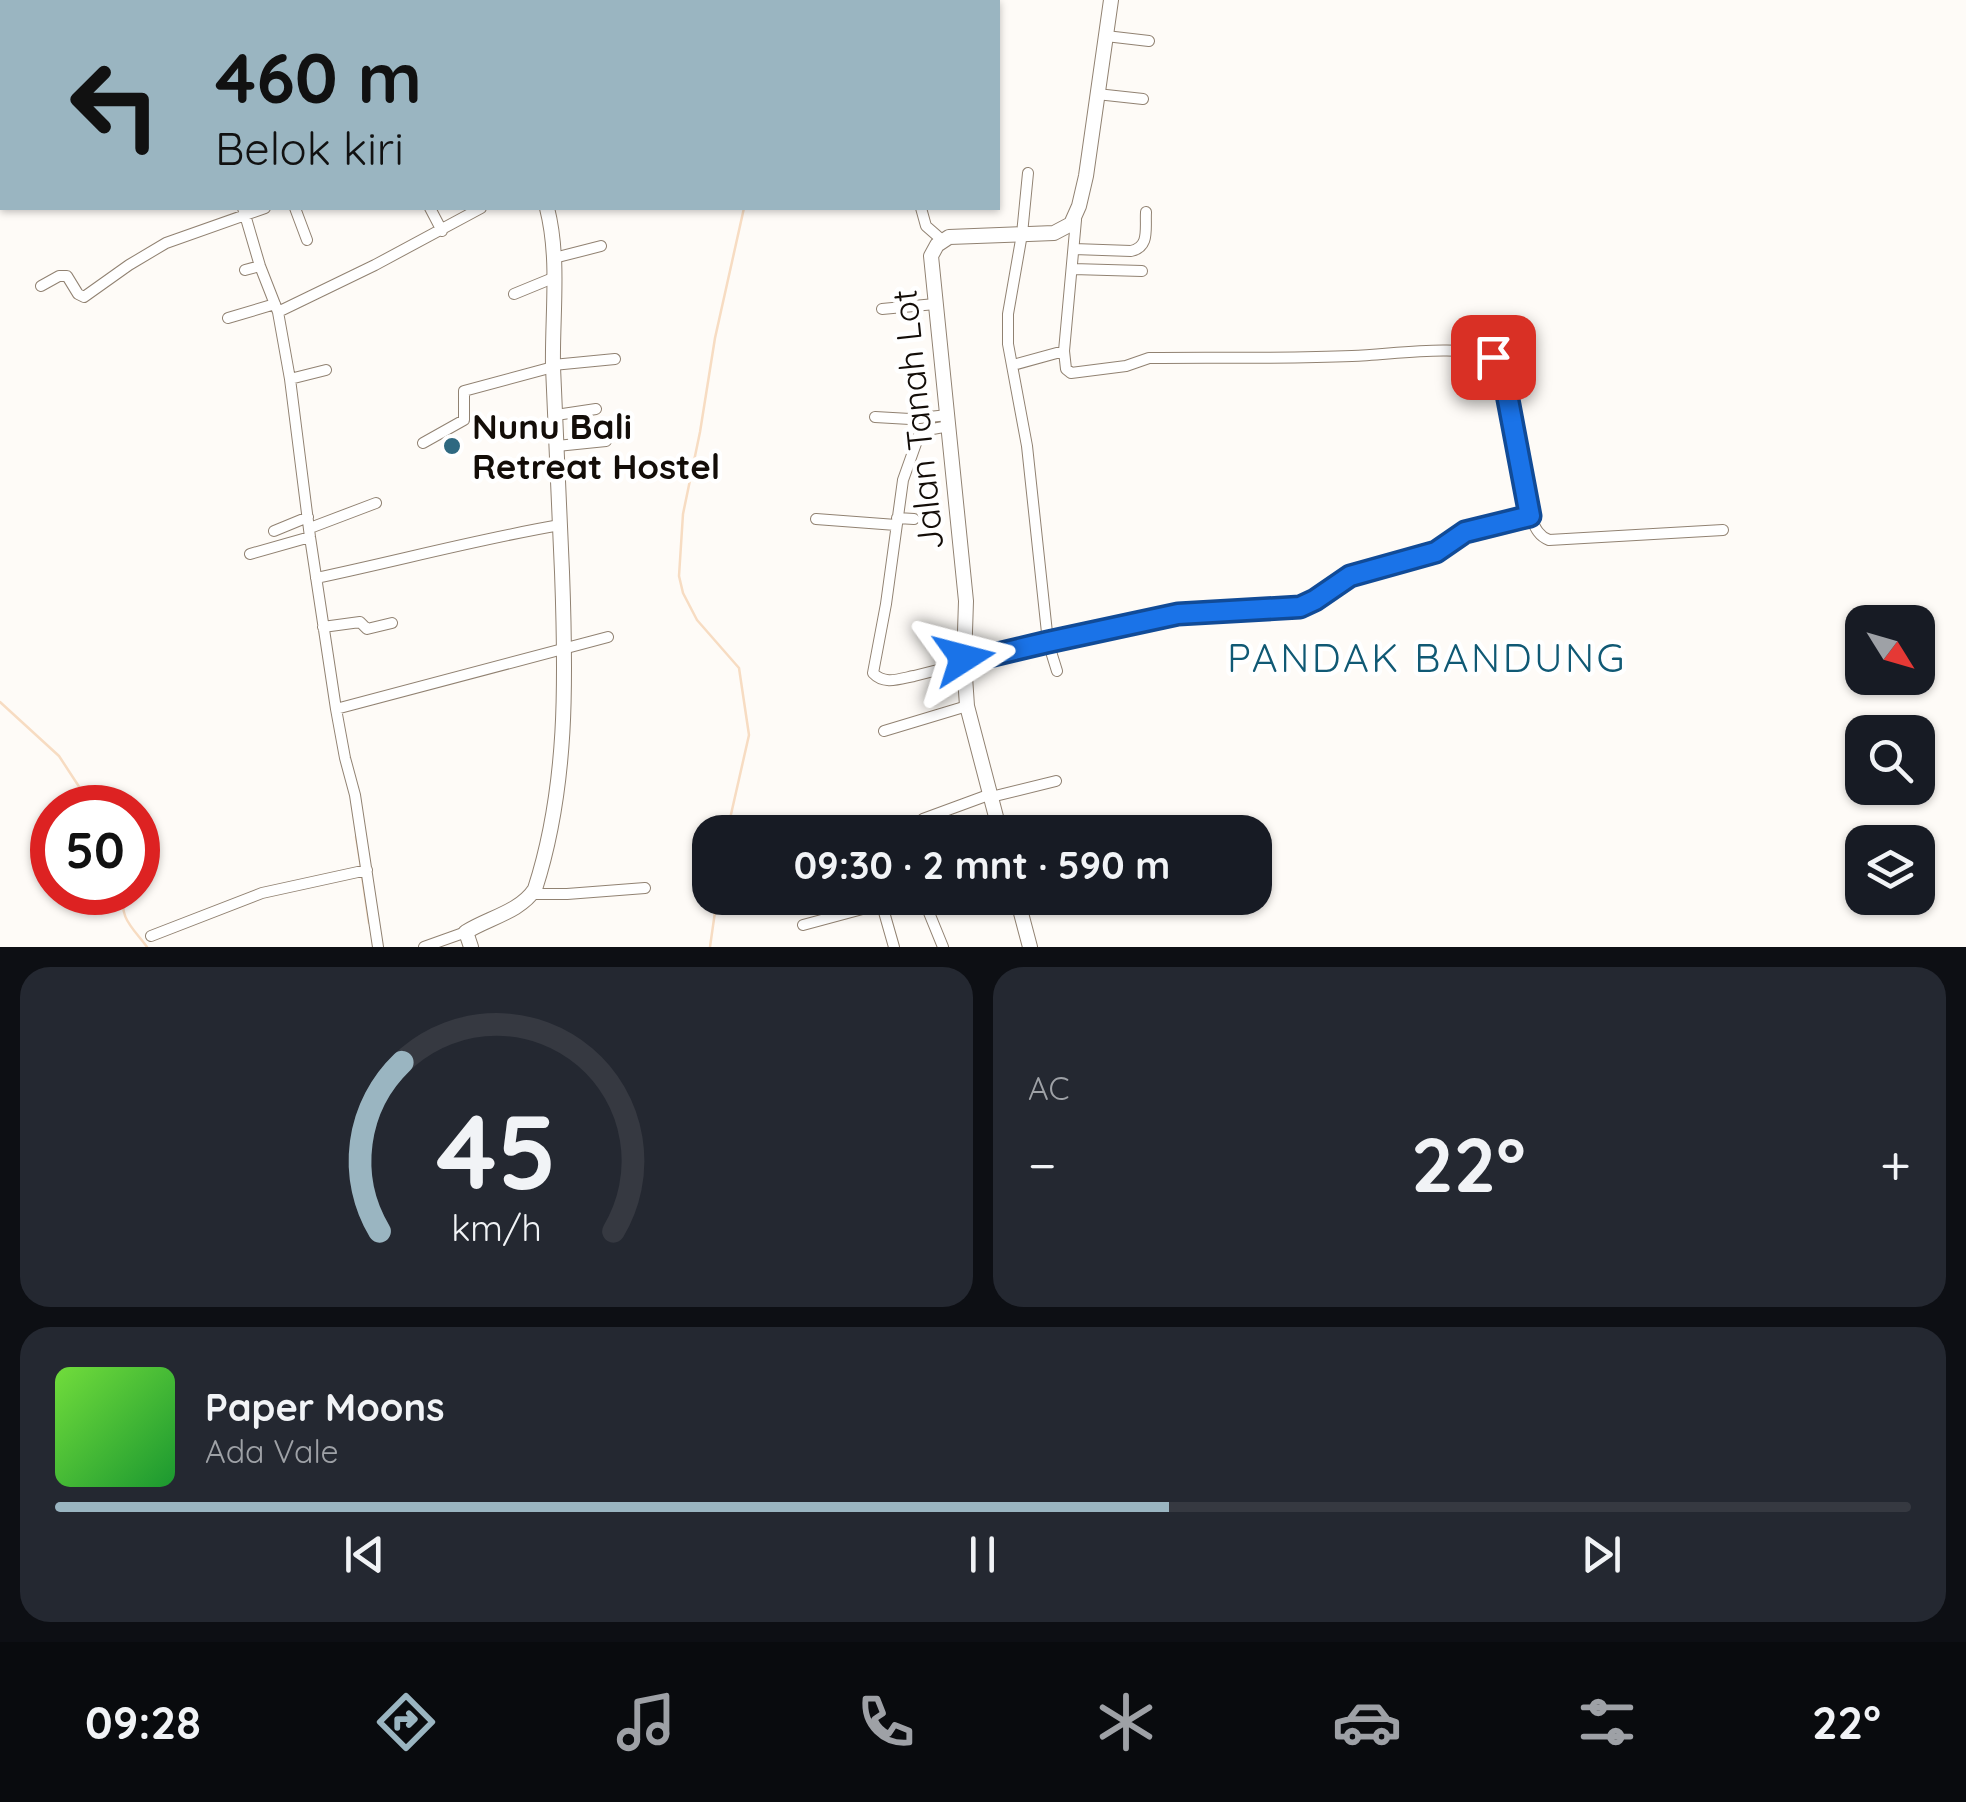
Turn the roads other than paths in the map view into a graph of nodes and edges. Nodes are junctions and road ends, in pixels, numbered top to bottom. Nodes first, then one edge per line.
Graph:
1 (1111, 0) edge
2 (1106, 36) junction
3 (1149, 41) dead end
4 (1097, 94) junction
5 (1142, 99) dead end
6 (1028, 173) dead end
7 (296, 210) edge
8 (431, 210) edge
9 (475, 210) edge
10 (547, 210) edge
11 (922, 210) edge
12 (244, 212) edge
13 (1146, 212) dead end
14 (1076, 218) junction
15 (442, 230) junction
16 (1022, 234) junction
17 (308, 240) dead end
18 (942, 240) junction
19 (601, 246) dead end
20 (1074, 249) junction
21 (554, 258) junction
22 (260, 266) junction
23 (245, 270) dead end
24 (1073, 270) junction
25 (1142, 271) dead end
26 (553, 278) junction
27 (41, 286) dead end
28 (514, 294) dead end
29 (934, 304) junction
30 (276, 308) junction
31 (882, 309) dead end
32 (228, 318) dead end
33 (1064, 351) junction
34 (615, 358) dead end
35 (1013, 365) junction
36 (553, 366) junction
37 (326, 370) dead end
38 (290, 379) junction
39 (596, 409) dead end
40 (556, 415) junction
41 (875, 417) dead end
42 (948, 421) junction
43 (606, 441) dead end
44 (423, 443) dead end
45 (558, 446) junction
46 (376, 504) dead end
47 (1530, 516) junction
48 (816, 519) dead end
49 (914, 519) dead end
50 (896, 522) junction
51 (559, 525) junction
52 (309, 527) junction
53 (274, 530) dead end
54 (1723, 530) dead end
55 (250, 554) dead end
56 (316, 578) junction
57 (392, 623) dead end
58 (323, 627) junction
59 (608, 638) dead end
60 (1048, 642) junction
61 (560, 650) junction
62 (964, 662) junction
63 (1056, 671) dead end
64 (967, 706) junction
65 (336, 710) junction
66 (884, 731) dead end
67 (1056, 781) dead end
68 (991, 796) junction
69 (935, 815) edge
70 (996, 815) edge
71 (366, 870) junction
72 (645, 888) dead end
73 (532, 894) junction
74 (834, 915) edge
75 (885, 915) edge
76 (930, 915) edge
77 (1022, 915) edge
78 (803, 924) dead end
79 (470, 934) edge
80 (152, 936) dead end
81 (378, 947) edge
82 (424, 947) edge
83 (894, 947) edge
84 (944, 947) edge
85 (1030, 947) edge

1 - 2 main road
2 - 3 street
2 - 4 main road
4 - 5 street
4 - 14 main road
6 - 16 street
7 - 17 street
8 - 15 street
9 - 15 street
10 - 21 main road
11 - 18 street
12 - 22 street
12 - 27 street
13 - 20 street
14 - 16 main road, Jalan Tanah Lot
14 - 20 street
15 - 30 street
16 - 18 main road, Jalan Tanah Lot
16 - 35 street
18 - 29 main road, Jalan Tanah Lot
19 - 21 street
20 - 24 street
21 - 26 main road
22 - 23 street
22 - 30 street
24 - 25 street
24 - 33 street
26 - 28 street
26 - 36 main road
29 - 31 street
29 - 42 main road, Jalan Tanah Lot
30 - 32 street
30 - 38 street
33 - 35 street
33 - 47 street
34 - 36 street
35 - 60 street
36 - 40 main road
36 - 44 street
37 - 38 street
38 - 52 street
39 - 40 street
40 - 45 main road
41 - 42 street
42 - 50 street
42 - 62 main road, Jalan Tanah Lot
43 - 45 street
45 - 51 main road
46 - 52 street
47 - 54 street
47 - 60 street
48 - 50 street
49 - 50 street
50 - 62 street
51 - 56 street
51 - 61 main road
52 - 53 street
52 - 55 street
52 - 56 street
56 - 58 street
57 - 58 street
58 - 65 street
59 - 61 street
60 - 62 street
60 - 63 street
61 - 65 street
61 - 73 main road
62 - 64 main road, Jalan Tanah Lot
64 - 66 street
64 - 68 main road, Jalan Tanah Lot
65 - 71 street
67 - 68 street
68 - 69 street
68 - 70 main road, Jalan Tanah Lot
71 - 80 street
71 - 81 street
72 - 73 street
73 - 79 main road
74 - 78 street
75 - 83 street
76 - 84 street
77 - 85 main road
79 - 82 street

